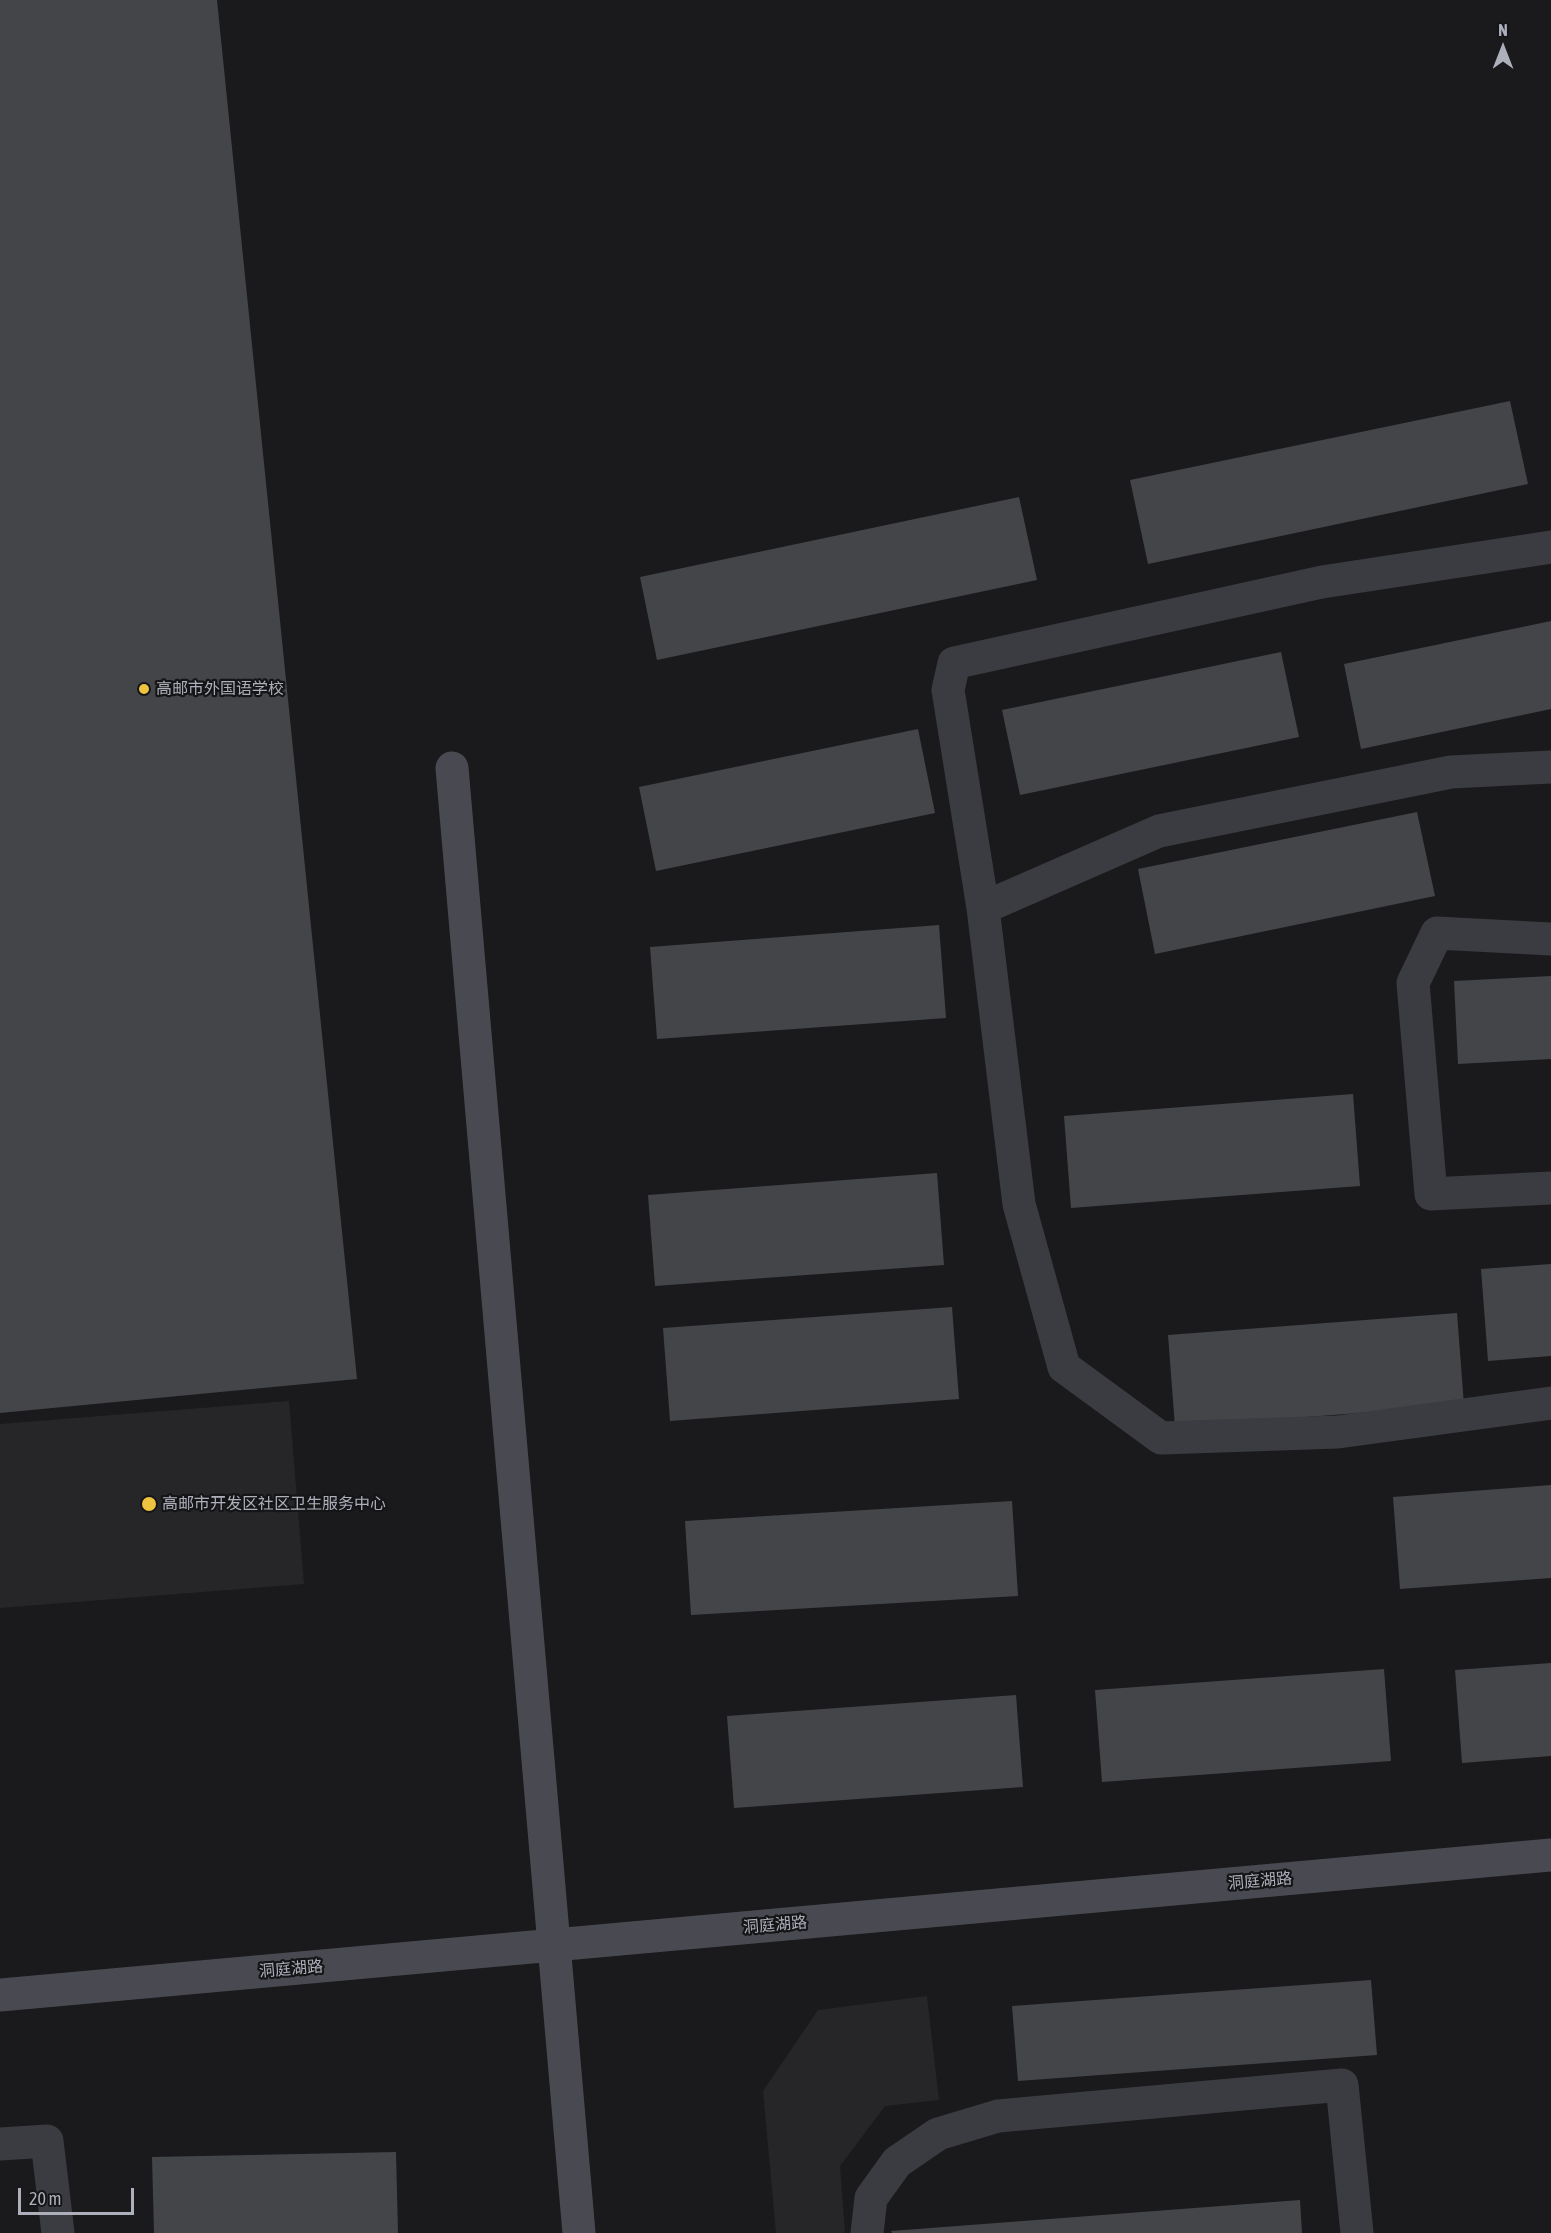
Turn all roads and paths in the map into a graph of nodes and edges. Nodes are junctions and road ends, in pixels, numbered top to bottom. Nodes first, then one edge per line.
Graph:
1 (1551, 547) edge
2 (1551, 767) edge
3 (452, 768) dead end
4 (983, 908) junction
5 (1551, 939) edge
6 (1551, 1188) edge
7 (1551, 1403) edge
8 (1551, 1855) edge
9 (554, 1945) junction
10 (0, 1995) edge
11 (0, 2144) edge
12 (58, 2233) edge
13 (579, 2233) edge
14 (867, 2233) edge
15 (1357, 2233) edge

1 - 4 street
2 - 4 street
3 - 9 street
4 - 7 street
5 - 6 street
8 - 9 street, 洞庭湖路
9 - 10 street, 洞庭湖路
9 - 13 street
11 - 12 street
14 - 15 street

